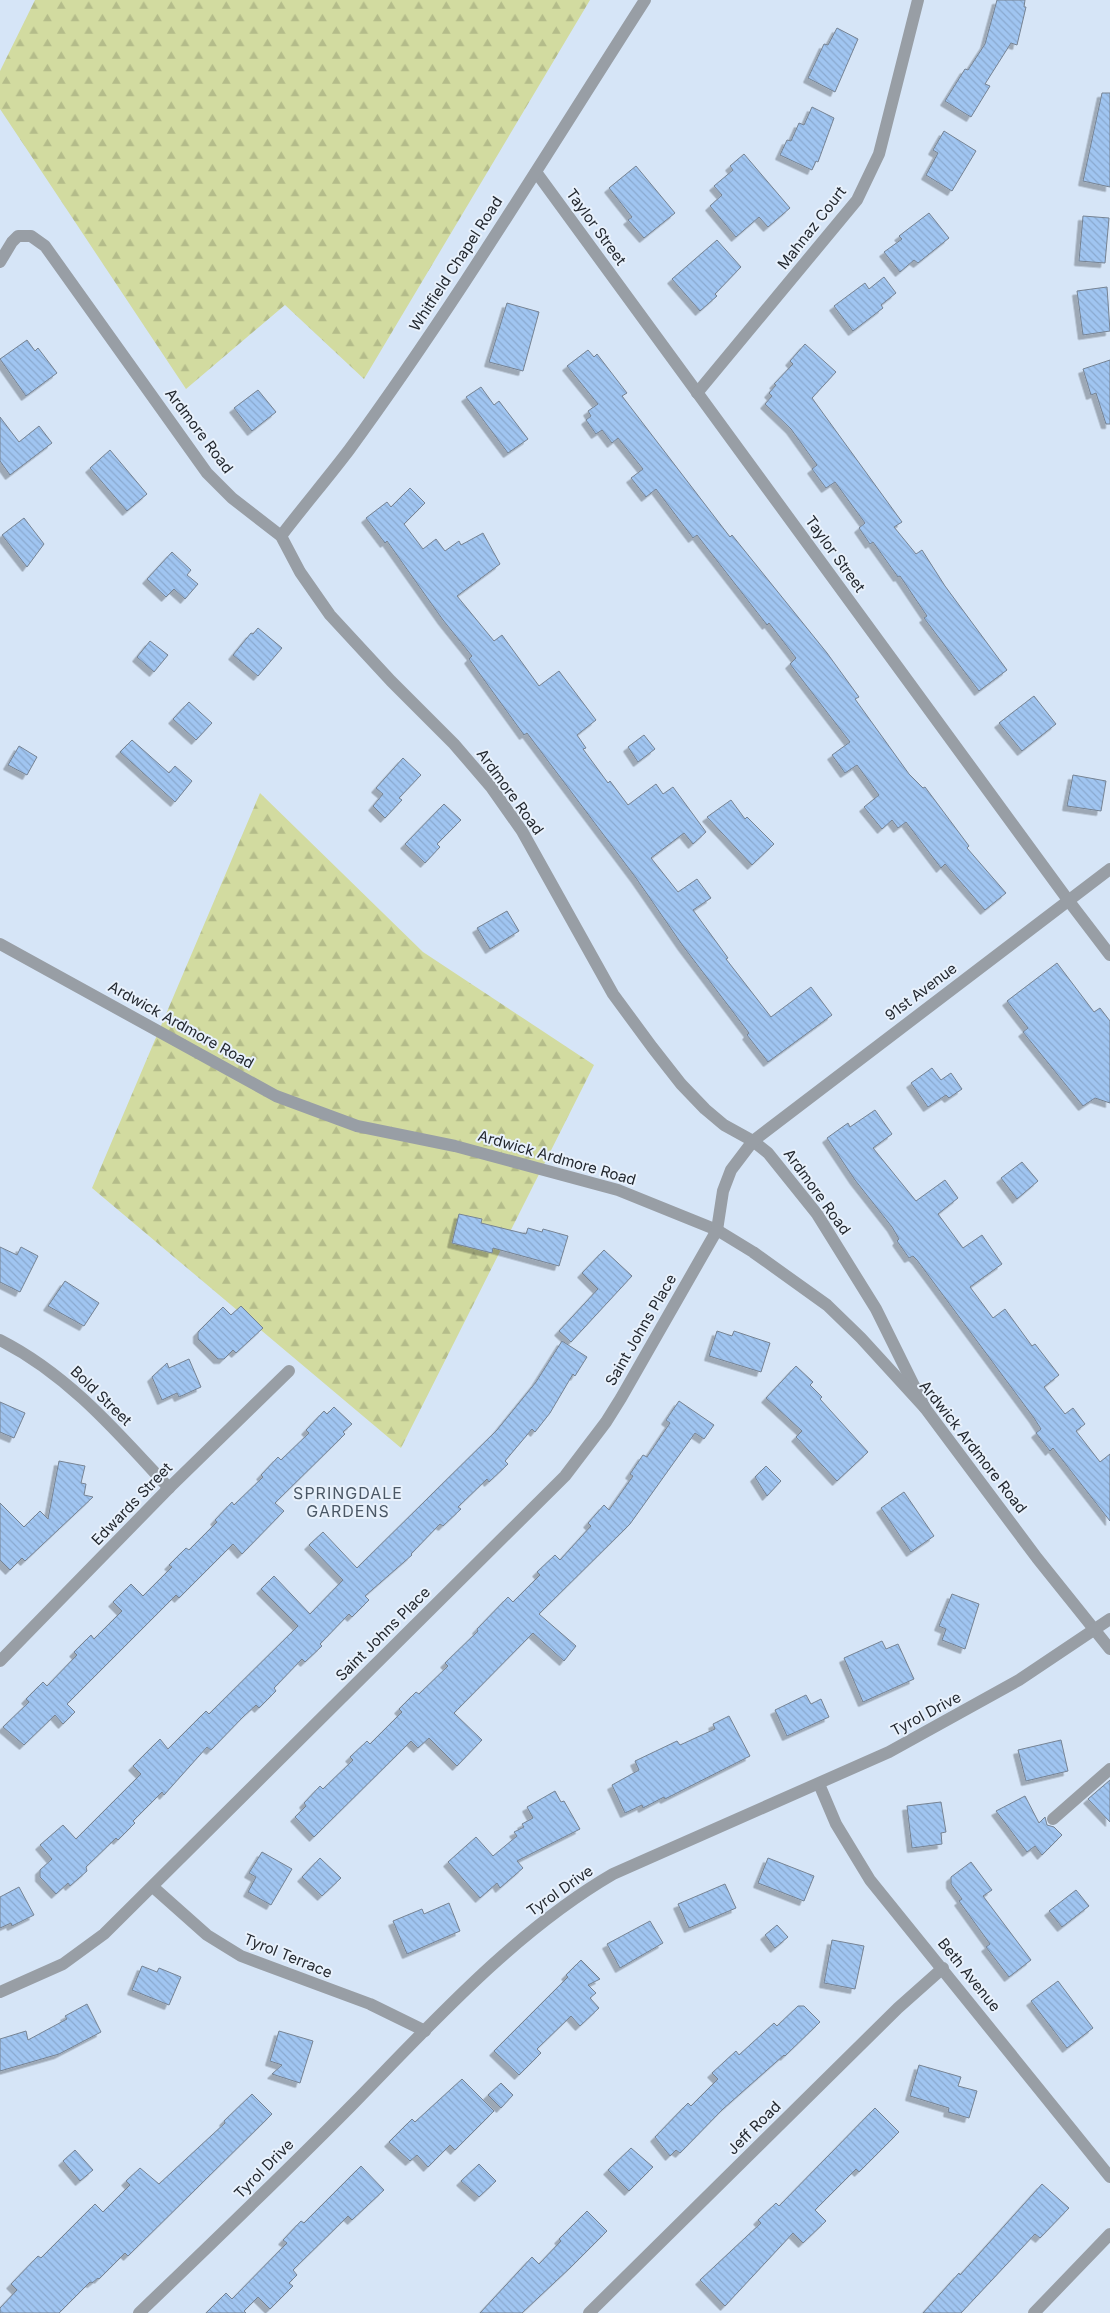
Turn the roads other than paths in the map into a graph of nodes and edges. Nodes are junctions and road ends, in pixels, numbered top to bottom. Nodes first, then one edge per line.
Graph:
1 (645, 0) edge
2 (918, 0) edge
3 (536, 172) junction
4 (0, 262) edge
5 (697, 393) junction
6 (281, 536) junction
7 (1110, 869) edge
8 (1068, 900) junction
9 (0, 944) edge
10 (1110, 955) edge
11 (753, 1141) junction
12 (717, 1230) junction
13 (0, 1340) edge
14 (289, 1371) dead end
15 (925, 1408) junction
16 (169, 1488) junction
17 (1110, 1619) edge
18 (1096, 1630) junction
19 (1110, 1649) edge
20 (0, 1661) edge
21 (1110, 1769) edge
22 (819, 1784) junction
23 (1053, 1818) dead end
24 (153, 1887) junction
25 (943, 1968) junction
26 (0, 1992) edge
27 (425, 2031) junction
28 (1110, 2177) edge
29 (1110, 2234) edge
30 (139, 2313) edge
31 (590, 2313) edge
32 (1034, 2313) edge

1 - 3 street, Whitfield Chapel Road
2 - 5 street, Mahnaz Court
3 - 5 street, Taylor Street
3 - 6 street, Whitfield Chapel Road
4 - 6 street, Ardmore Road
5 - 8 street, Taylor Street
6 - 11 street, Ardmore Road
7 - 8 street, 91st Avenue
8 - 10 street, Taylor Street
8 - 11 street, 91st Avenue
9 - 12 street, Ardwick Ardmore Road
11 - 12 street, 91st Avenue
11 - 15 street, Ardmore Road
12 - 15 street, Ardwick Ardmore Road
12 - 24 street, Saint Johns Place
13 - 16 street, Bold Street
14 - 16 street, Edwards Street
15 - 18 street, Ardwick Ardmore Road
16 - 20 street, Edwards Street
17 - 18 street, Tyrol Drive
18 - 19 street, Ardwick Ardmore Road
18 - 22 street, Tyrol Drive
21 - 23 street
22 - 25 street, Beth Avenue
22 - 27 street, Tyrol Drive
24 - 26 street, Saint Johns Place
24 - 27 street, Tyrol Terrace
25 - 28 street, Beth Avenue
25 - 31 street, Jeff Road
27 - 30 street, Tyrol Drive
29 - 32 street

